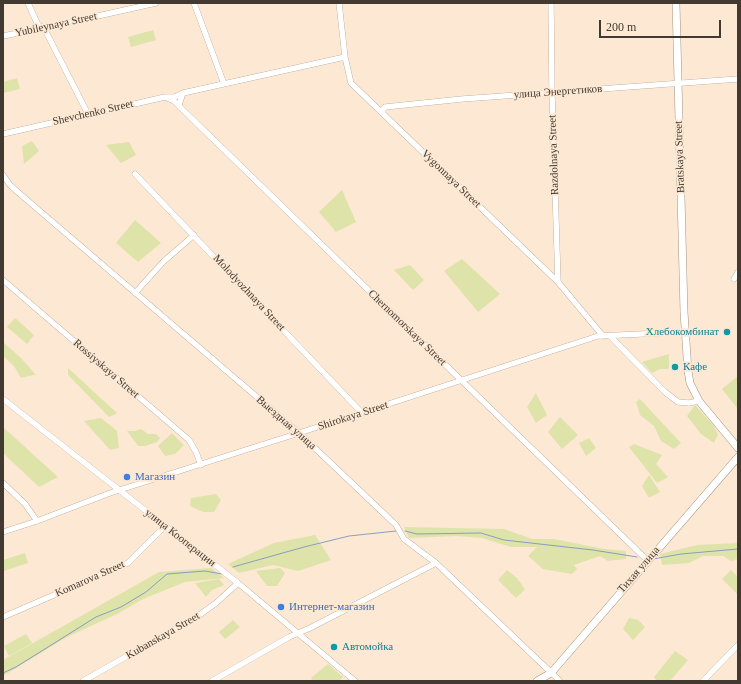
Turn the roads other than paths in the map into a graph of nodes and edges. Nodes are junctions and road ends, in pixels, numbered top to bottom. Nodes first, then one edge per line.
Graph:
1 (28, 3) edge
2 (156, 3) edge
3 (194, 3) edge
4 (339, 3) edge
5 (551, 3) edge
6 (676, 3) edge
7 (44, 28) junction
8 (3, 36) edge
9 (345, 57) junction
10 (738, 79) edge
11 (678, 83) junction
12 (224, 84) junction
13 (182, 93) junction
14 (552, 93) junction
15 (165, 97) junction
16 (179, 105) junction
17 (381, 112) junction
18 (88, 114) junction
19 (3, 134) edge
20 (135, 174) dead end
21 (3, 175) edge
22 (194, 235) junction
23 (738, 272) edge
24 (734, 279) dead end
25 (3, 280) edge
26 (558, 282) junction
27 (134, 293) junction
28 (685, 332) junction
29 (603, 336) junction
30 (610, 336) junction
31 (460, 380) junction
32 (3, 399) edge
33 (699, 400) junction
34 (362, 413) junction
35 (299, 434) junction
36 (738, 448) edge
37 (738, 457) edge
38 (201, 465) junction
39 (3, 483) edge
40 (120, 490) junction
41 (37, 521) junction
42 (165, 526) junction
43 (3, 532) edge
44 (647, 560) junction
45 (436, 563) junction
46 (238, 583) junction
47 (3, 617) edge
48 (298, 634) junction
49 (738, 644) edge
50 (551, 673) junction
51 (83, 681) edge
52 (212, 681) edge
53 (355, 681) edge
54 (537, 681) edge
55 (560, 681) edge
56 (702, 681) edge

1 - 7 street
2 - 7 street, Yubileynaya Street
3 - 12 street
4 - 9 street, Vygonnaya Street
5 - 14 street, Razdolnaya Street
6 - 11 main road, Bratskaya Street
7 - 8 street, Yubileynaya Street
7 - 18 street
9 - 12 street, Shevchenko Street
9 - 17 street, Vygonnaya Street
10 - 11 street, улица Энергетиков
11 - 14 street, улица Энергетиков
11 - 28 main road, Bratskaya Street
12 - 13 street, Shevchenko Street
13 - 15 street, Shevchenko Street
13 - 16 street
14 - 17 street, улица Энергетиков
14 - 26 street, Razdolnaya Street
15 - 16 street, Chernomorskaya Street
15 - 18 street, Shevchenko Street
16 - 31 street, Chernomorskaya Street
17 - 26 street, Vygonnaya Street
18 - 19 street, Shevchenko Street
20 - 22 street, Molodyozhnaya Street
21 - 27 street, Выездная улица
22 - 27 street
22 - 34 street, Molodyozhnaya Street
23 - 24 street
25 - 38 street, Rossiyskaya Street
26 - 29 street, Vygonnaya Street
27 - 35 street, Выездная улица
28 - 30 street, Shirokaya Street
28 - 33 main road
29 - 30 street, Shirokaya Street
29 - 31 street, Shirokaya Street
30 - 33 street
31 - 34 street, Shirokaya Street
31 - 44 street, Chernomorskaya Street
32 - 40 street, улица Кооперации
33 - 36 main road
34 - 35 street, Shirokaya Street
35 - 38 street, Shirokaya Street
35 - 45 street, Выездная улица
37 - 44 main road, Тихая улица
38 - 40 street, Shirokaya Street
39 - 41 street
40 - 41 street, Shirokaya Street
40 - 42 street, улица Кооперации
41 - 43 street, Shirokaya Street
42 - 46 street, улица Кооперации
42 - 47 street, Komarova Street
44 - 50 main road, Тихая улица
45 - 48 street
45 - 50 street, Выездная улица
46 - 48 street, улица Кооперации
46 - 51 street, Kubanskaya Street
48 - 52 street
48 - 53 street, улица Кооперации
49 - 56 street
50 - 54 main road, Тихая улица
50 - 55 street, Выездная улица

